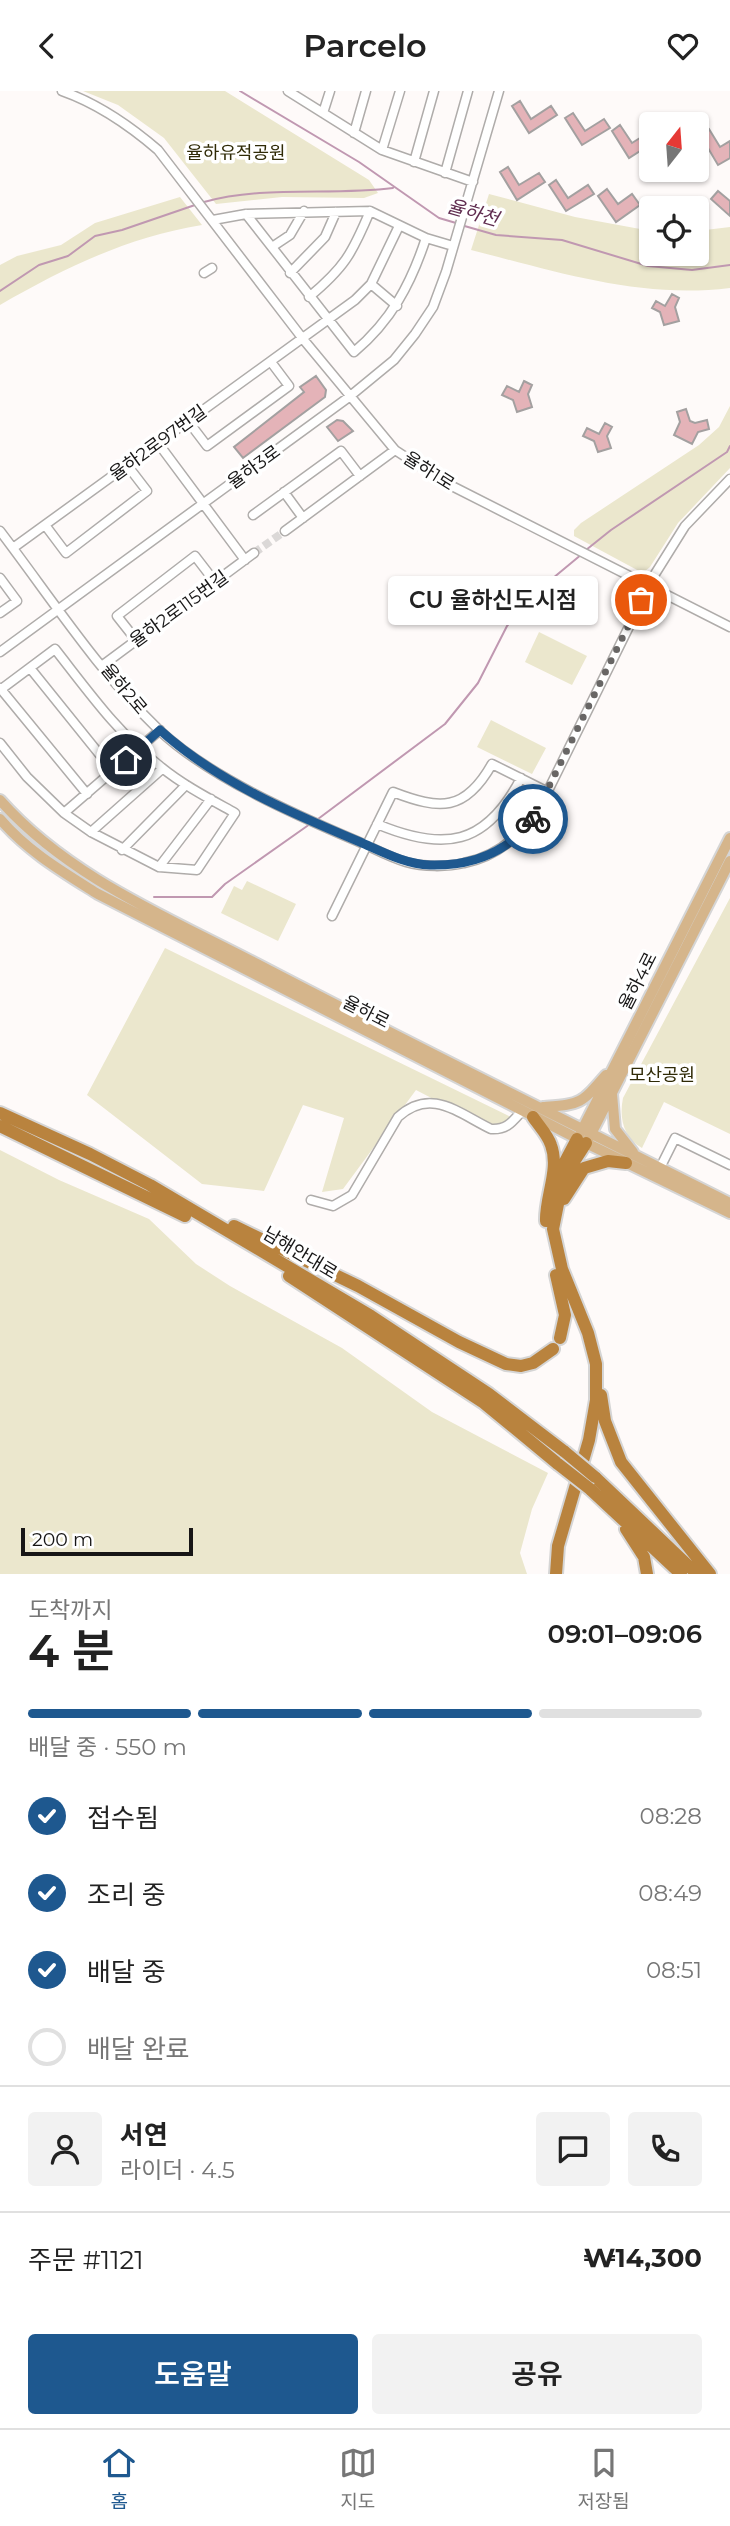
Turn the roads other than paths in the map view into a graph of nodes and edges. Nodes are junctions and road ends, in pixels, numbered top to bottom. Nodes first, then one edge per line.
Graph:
1 (62, 91) edge
2 (288, 91) edge
3 (330, 91) edge
4 (366, 91) edge
5 (400, 91) edge
6 (435, 91) edge
7 (468, 91) edge
8 (499, 91) edge
9 (297, 94) edge
10 (323, 113) junction
11 (354, 133) junction
12 (382, 150) junction
13 (414, 162) junction
14 (445, 173) junction
15 (473, 182) junction
16 (304, 211) junction
17 (370, 211) junction
18 (336, 212) junction
19 (246, 213) junction
20 (211, 217) junction
21 (399, 226) junction
22 (426, 238) junction
23 (454, 243) junction
24 (272, 247) junction
25 (290, 273) junction
26 (371, 284) junction
27 (309, 297) junction
28 (397, 306) junction
29 (328, 321) junction
30 (303, 339) junction
31 (271, 362) junction
32 (349, 397) junction
33 (188, 421) junction
34 (158, 443) junction
35 (395, 450) junction
36 (127, 465) junction
37 (360, 476) junction
38 (730, 479) edge
39 (284, 492) junction
40 (204, 504) junction
41 (253, 515) dead end
42 (303, 518) junction
43 (45, 525) junction
44 (0, 531) edge
45 (285, 531) tunnel mouth
46 (13, 548) junction
47 (254, 553) tunnel mouth
48 (245, 560) junction
49 (0, 578) edge
50 (215, 582) junction
51 (648, 586) junction
52 (60, 610) junction
53 (0, 613) edge
54 (730, 627) edge
55 (136, 640) junction
56 (0, 652) edge
57 (103, 665) junction
58 (30, 668) junction
59 (0, 689) edge
60 (160, 730) junction
61 (0, 743) edge
62 (139, 749) junction
63 (162, 768) junction
64 (113, 771) junction
65 (521, 778) junction
66 (186, 785) junction
67 (548, 792) junction
68 (87, 794) junction
69 (211, 799) junction
70 (0, 800) edge
71 (64, 813) junction
72 (0, 819) edge
73 (377, 824) junction
74 (91, 832) junction
75 (730, 838) edge
76 (367, 845) junction
77 (122, 850) junction
78 (730, 861) edge
79 (159, 867) junction
80 (332, 916) dead end
81 (617, 1062) junction
82 (612, 1092) junction
83 (532, 1112) junction
84 (0, 1113) edge
85 (0, 1126) edge
86 (584, 1136) junction
87 (632, 1160) junction
88 (730, 1165) edge
89 (660, 1168) junction
90 (150, 1185) junction
91 (311, 1200) dead end
92 (730, 1203) edge
93 (730, 1213) edge
94 (550, 1225) junction
95 (557, 1280) junction
96 (596, 1364) junction
97 (562, 1458) junction
98 (592, 1483) junction
99 (607, 1504) junction
100 (549, 1574) edge
101 (556, 1574) edge
102 (647, 1574) edge
103 (681, 1574) edge
104 (698, 1574) edge
105 (710, 1574) edge

1 - 20 street, 율하1로
2 - 9 street
3 - 10 street
4 - 11 street
5 - 12 street
6 - 13 street
7 - 14 street
8 - 15 street
9 - 10 street
10 - 11 street
11 - 12 street
12 - 13 street
13 - 14 street
14 - 15 street
15 - 23 street, 율하3로
16 - 18 street
16 - 19 street
16 - 24 street
17 - 18 street
17 - 21 street
17 - 27 street
18 - 25 street
19 - 20 street
19 - 24 street
20 - 30 street, 율하1로
21 - 22 street
21 - 26 street
22 - 23 street
22 - 28 street
23 - 32 street, 율하3로
24 - 25 street
25 - 27 street
26 - 28 street
26 - 29 street, 율하2로97번길
27 - 29 street
28 - 29 street
29 - 30 street, 율하2로97번길
30 - 31 street, 율하2로97번길
30 - 32 street, 율하1로
31 - 33 street, 율하2로97번길
31 - 33 street
32 - 35 street, 율하1로
32 - 40 street, 율하3로
33 - 34 street, 율하2로97번길
34 - 36 street, 율하2로97번길
34 - 40 street
35 - 37 street
35 - 51 street, 율하1로
36 - 43 street, 율하2로97번길
36 - 43 street
37 - 39 street
37 - 42 street
38 - 51 street, 율하2로
39 - 41 street
39 - 42 street
40 - 48 street
40 - 52 street, 율하3로
42 - 45 street
43 - 46 street, 율하2로97번길
44 - 46 street, 율하2로
46 - 52 street, 율하2로
47 - 48 street, 율하2로115번길
48 - 50 street, 율하2로115번길
49 - 53 street
50 - 55 street, 율하2로115번길
50 - 55 street
51 - 54 street, 율하1로
51 - 67 street, 율하2로
52 - 56 street, 율하3로
52 - 57 street, 율하2로
55 - 57 street, 율하2로115번길
57 - 60 street, 율하2로
58 - 59 street
58 - 62 street
58 - 64 street
59 - 68 street
60 - 62 street
60 - 76 street, 율하2로
61 - 71 street
62 - 63 street
62 - 64 street
63 - 66 street
63 - 74 street
64 - 68 street
65 - 67 street
65 - 73 street
65 - 73 street
66 - 69 street
66 - 77 street
67 - 76 street, 율하2로
68 - 71 street
69 - 79 street
69 - 79 street
70 - 83 main road, 율하로
71 - 74 street
72 - 83 main road, 율하로
73 - 76 street
74 - 77 street
75 - 81 main road, 율하4로
76 - 80 street
77 - 79 street
78 - 82 main road, 율하4로
81 - 83 main road
81 - 86 main road, 율하4로
82 - 86 main road, 율하4로
82 - 87 main road
83 - 86 main road, 율하로
83 - 91 street
83 - 94 highway
84 - 90 highway, 남해안대로
85 - 97 highway, 남해안대로
86 - 87 main road, 율하로
86 - 94 highway
87 - 89 main road, 율하로
87 - 93 main road, 율하로
87 - 94 highway
88 - 89 street
89 - 92 main road, 율하로
90 - 95 highway
90 - 97 highway, 남해안대로
94 - 95 highway
94 - 96 highway
95 - 100 highway
96 - 101 highway
96 - 105 highway
97 - 98 highway, bridge
98 - 99 highway
98 - 104 highway
99 - 102 highway
99 - 103 highway

